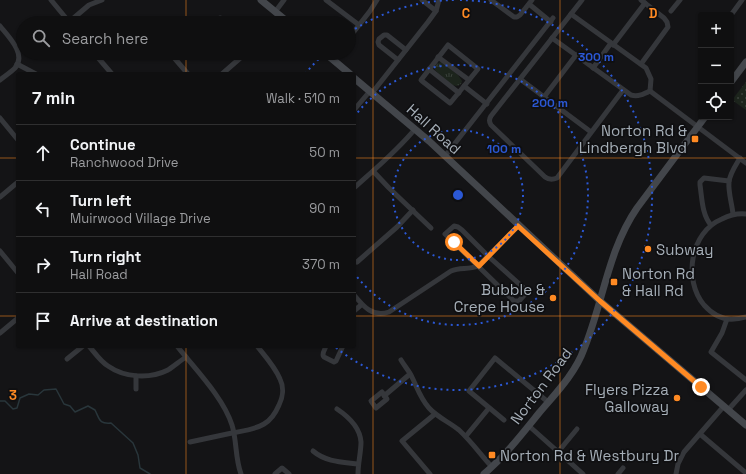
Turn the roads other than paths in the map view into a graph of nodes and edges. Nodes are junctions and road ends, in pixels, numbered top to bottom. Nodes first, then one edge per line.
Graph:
1 (51, 0) edge
2 (102, 0) edge
3 (261, 0) edge
4 (284, 0) edge
5 (326, 0) edge
6 (377, 0) edge
7 (422, 0) edge
8 (439, 0) edge
9 (491, 0) edge
10 (582, 0) edge
11 (680, 0) edge
12 (742, 0) edge
13 (530, 2) edge
14 (643, 2) edge
15 (436, 11) junction
16 (671, 11) dead end
17 (733, 12) edge
18 (278, 14) junction
19 (571, 14) junction
20 (64, 16) edge
21 (76, 16) edge
22 (280, 16) edge
23 (347, 16) edge
24 (356, 23) edge
25 (359, 25) junction
26 (0, 26) edge
27 (356, 29) edge
28 (552, 38) junction
29 (612, 44) junction
30 (16, 47) edge
31 (406, 50) junction
32 (576, 55) junction
33 (438, 57) junction
34 (19, 60) edge
35 (100, 60) edge
36 (176, 60) edge
37 (237, 60) edge
38 (333, 60) edge
39 (398, 60) junction
40 (746, 62) edge
41 (17, 64) junction
42 (641, 64) junction
43 (593, 68) junction
44 (429, 69) junction
45 (32, 72) edge
46 (110, 72) edge
47 (186, 72) edge
48 (224, 72) edge
49 (348, 72) edge
50 (734, 78) edge
51 (520, 79) junction
52 (0, 80) edge
53 (356, 80) edge
54 (469, 80) junction
55 (464, 86) junction
56 (623, 90) junction
57 (650, 91) junction
58 (371, 92) junction
59 (459, 93) junction
60 (544, 97) junction
61 (487, 104) junction
62 (356, 108) edge
63 (0, 119) edge
64 (703, 120) edge
65 (698, 126) junction
66 (415, 129) junction
67 (591, 132) junction
68 (16, 138) edge
69 (446, 156) junction
70 (740, 158) junction
71 (746, 163) edge
72 (373, 171) junction
73 (729, 181) junction
74 (16, 184) edge
75 (356, 186) edge
76 (0, 197) edge
77 (413, 210) junction
78 (733, 214) junction
79 (746, 214) edge
80 (711, 225) junction
81 (518, 226) junction
82 (431, 228) dead end
83 (0, 251) edge
84 (488, 256) junction
85 (357, 262) dead end
86 (479, 266) junction
87 (16, 269) edge
88 (356, 298) edge
89 (600, 301) junction
90 (361, 304) junction
91 (356, 309) edge
92 (746, 317) edge
93 (728, 319) junction
94 (16, 320) edge
95 (0, 332) edge
96 (81, 348) edge
97 (91, 348) edge
98 (179, 348) edge
99 (259, 348) edge
100 (325, 348) edge
101 (342, 348) edge
102 (186, 357) junction
103 (67, 359) dead end
104 (401, 360) dead end
105 (410, 374) junction
106 (136, 376) junction
107 (746, 380) edge
108 (136, 389) dead end
109 (746, 390) edge
110 (384, 396) dead end
111 (548, 402) junction
112 (489, 408) junction
113 (726, 408) junction
114 (337, 409) dead end
115 (435, 414) junction
116 (504, 420) dead end
117 (746, 425) edge
118 (529, 426) junction
119 (578, 429) dead end
120 (233, 433) junction
121 (700, 434) junction
122 (466, 436) junction
123 (190, 442) dead end
124 (313, 451) dead end
125 (558, 452) junction
126 (358, 464) junction
127 (492, 467) junction
128 (623, 468) dead end
129 (746, 473) edge
130 (241, 474) edge
131 (275, 474) edge
132 (289, 474) edge
133 (358, 474) edge
134 (430, 474) edge
135 (484, 474) edge
136 (583, 474) edge
137 (618, 474) edge
138 (676, 474) edge

1 - 20 street
2 - 21 street
3 - 18 main road
4 - 18 street
5 - 23 street
6 - 25 street
7 - 15 street
8 - 15 street
9 - 13 street
10 - 19 street
11 - 16 street
12 - 17 street
13 - 61 street
14 - 29 street
14 - 42 street
15 - 31 street
18 - 22 main road
19 - 28 street
19 - 29 street
24 - 25 street
25 - 27 street
26 - 30 street
28 - 32 street
28 - 51 street
29 - 42 street
29 - 43 street
31 - 39 street
31 - 39 street
32 - 43 street
32 - 60 street
33 - 44 street
33 - 54 street
33 - 54 street
34 - 41 street
35 - 46 street
36 - 47 street
37 - 48 street
38 - 49 main road
39 - 58 street
40 - 50 main road
41 - 45 street
41 - 52 street
42 - 57 street
43 - 56 street
44 - 59 street
44 - 59 street
51 - 60 street
51 - 67 street
53 - 58 main road, Hall Road
54 - 55 street
55 - 59 street
55 - 61 street
56 - 57 street
56 - 67 street
57 - 65 street
58 - 62 street
58 - 66 main road, Hall Road
60 - 67 street
61 - 69 street
63 - 68 street
64 - 65 main road, Norton Road
65 - 70 street
65 - 89 main road, Norton Road
66 - 69 main road, Hall Road
66 - 72 street
69 - 81 main road, Hall Road
70 - 71 street
70 - 73 street
72 - 75 street
72 - 77 street
73 - 78 street
73 - 80 street
74 - 76 street
77 - 82 street
77 - 85 street
78 - 79 street
78 - 80 street
80 - 93 street
81 - 84 street
81 - 89 main road, Hall Road
83 - 87 street
84 - 86 street
84 - 86 street
84 - 86 street
86 - 90 street
88 - 90 street
89 - 111 main road, Norton Road
89 - 113 main road, Hall Road
90 - 91 street
92 - 93 street
93 - 107 street
94 - 95 street
96 - 103 street
97 - 106 street
98 - 102 street
99 - 120 street
100 - 101 street
102 - 106 street
102 - 120 street
104 - 105 street
105 - 110 street
105 - 115 street
106 - 108 street
109 - 113 street
111 - 112 street
111 - 118 main road, Norton Road
112 - 116 street
112 - 122 street
113 - 117 main road, Hall Road
113 - 121 street
114 - 126 street
115 - 122 street
115 - 134 street
118 - 125 street
118 - 127 main road, Norton Road
119 - 125 street
120 - 123 street
120 - 130 street
121 - 129 street
121 - 138 street
122 - 127 street
124 - 126 street
125 - 136 street
126 - 133 street
127 - 135 main road, Norton Road
128 - 137 street
131 - 132 street

